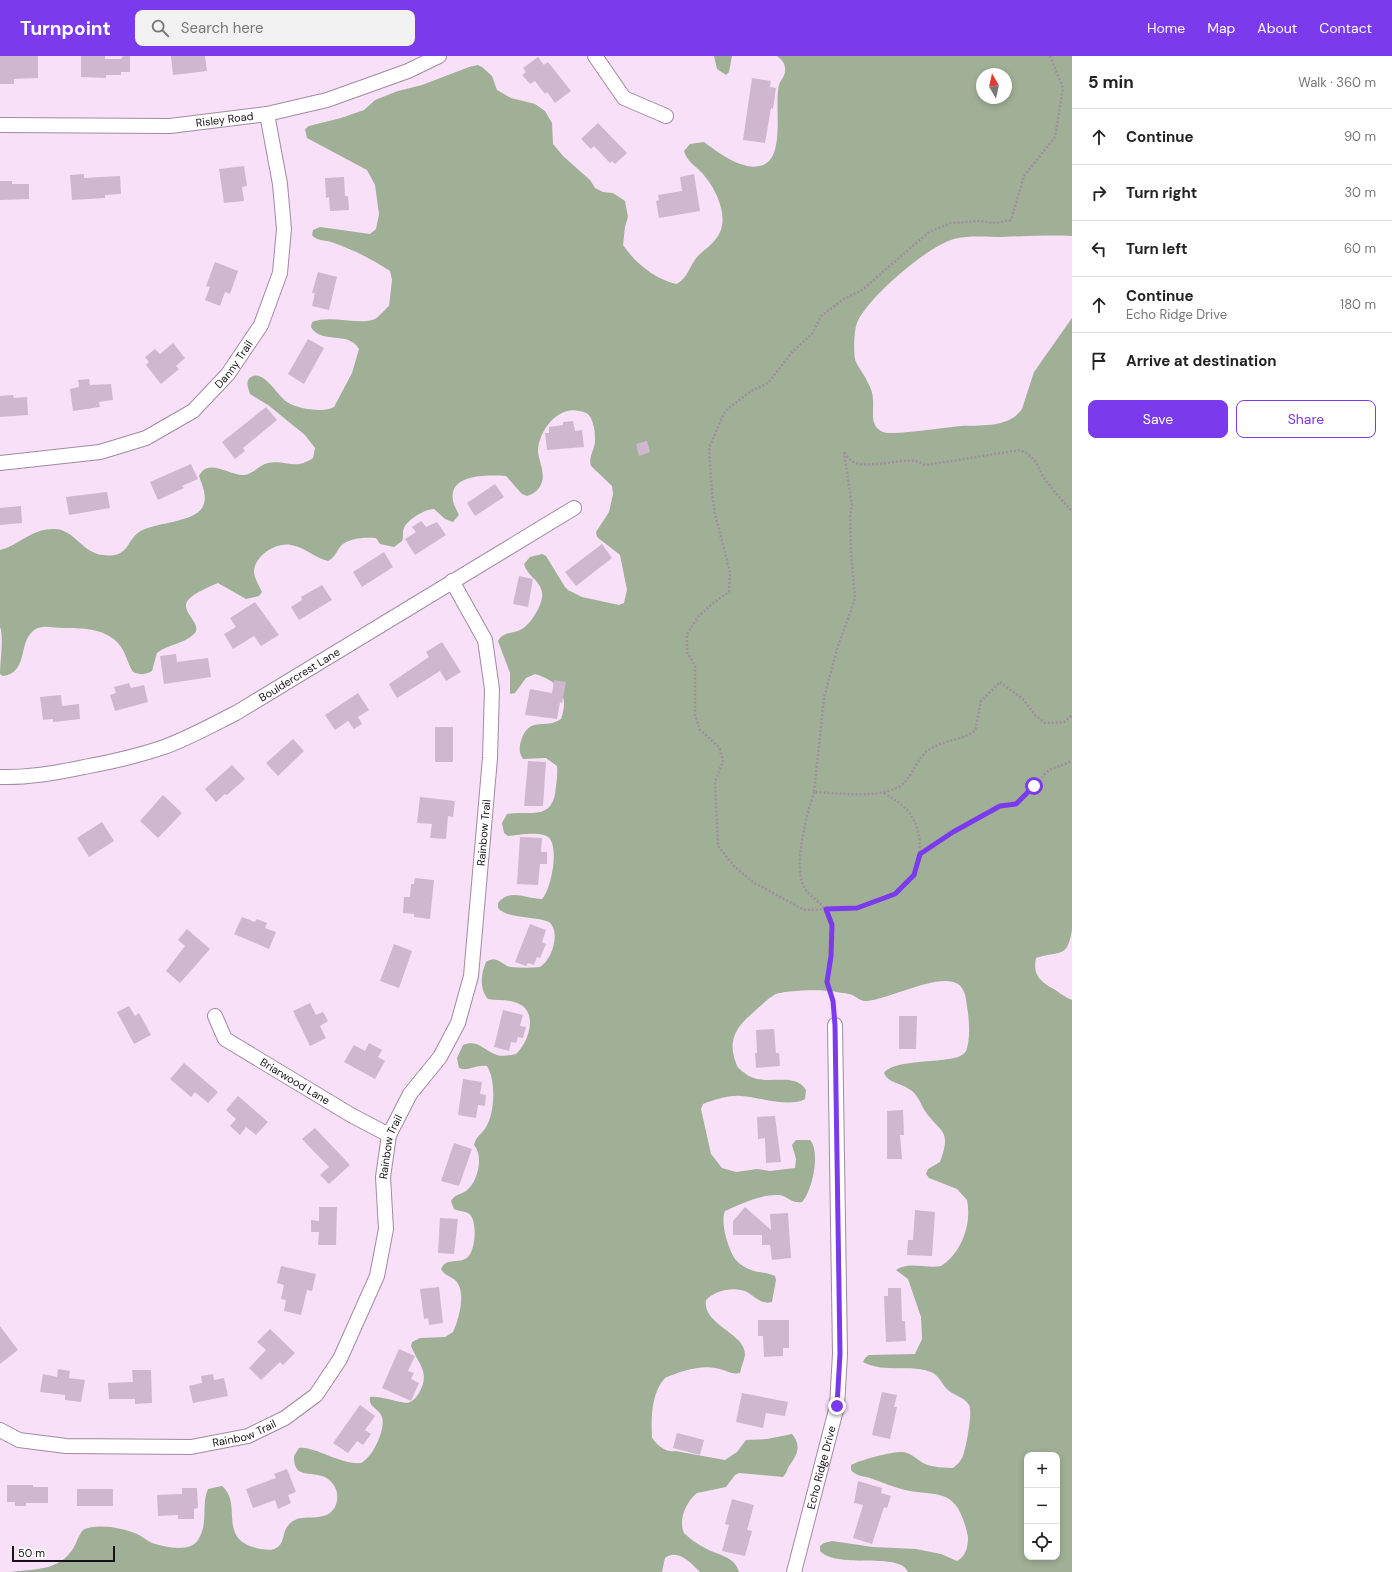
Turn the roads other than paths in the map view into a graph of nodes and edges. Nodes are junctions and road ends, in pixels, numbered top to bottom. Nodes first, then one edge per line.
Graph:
1 (439, 56) edge
2 (595, 56) edge
3 (267, 114) junction
4 (666, 116) dead end
5 (0, 125) edge
6 (0, 463) edge
7 (574, 508) dead end
8 (452, 581) junction
9 (0, 777) edge
10 (215, 1016) dead end
11 (835, 1025) road end
12 (389, 1135) junction
13 (0, 1430) edge
14 (794, 1572) edge

1 - 3 street, Risley Road
2 - 4 street
3 - 5 street, Risley Road
3 - 6 street, Danny Trail
7 - 8 street, Bouldercrest Lane
8 - 9 street, Bouldercrest Lane
8 - 12 street, Rainbow Trail
10 - 12 street, Briarwood Lane
11 - 14 street, Echo Ridge Drive
12 - 13 street, Rainbow Trail

